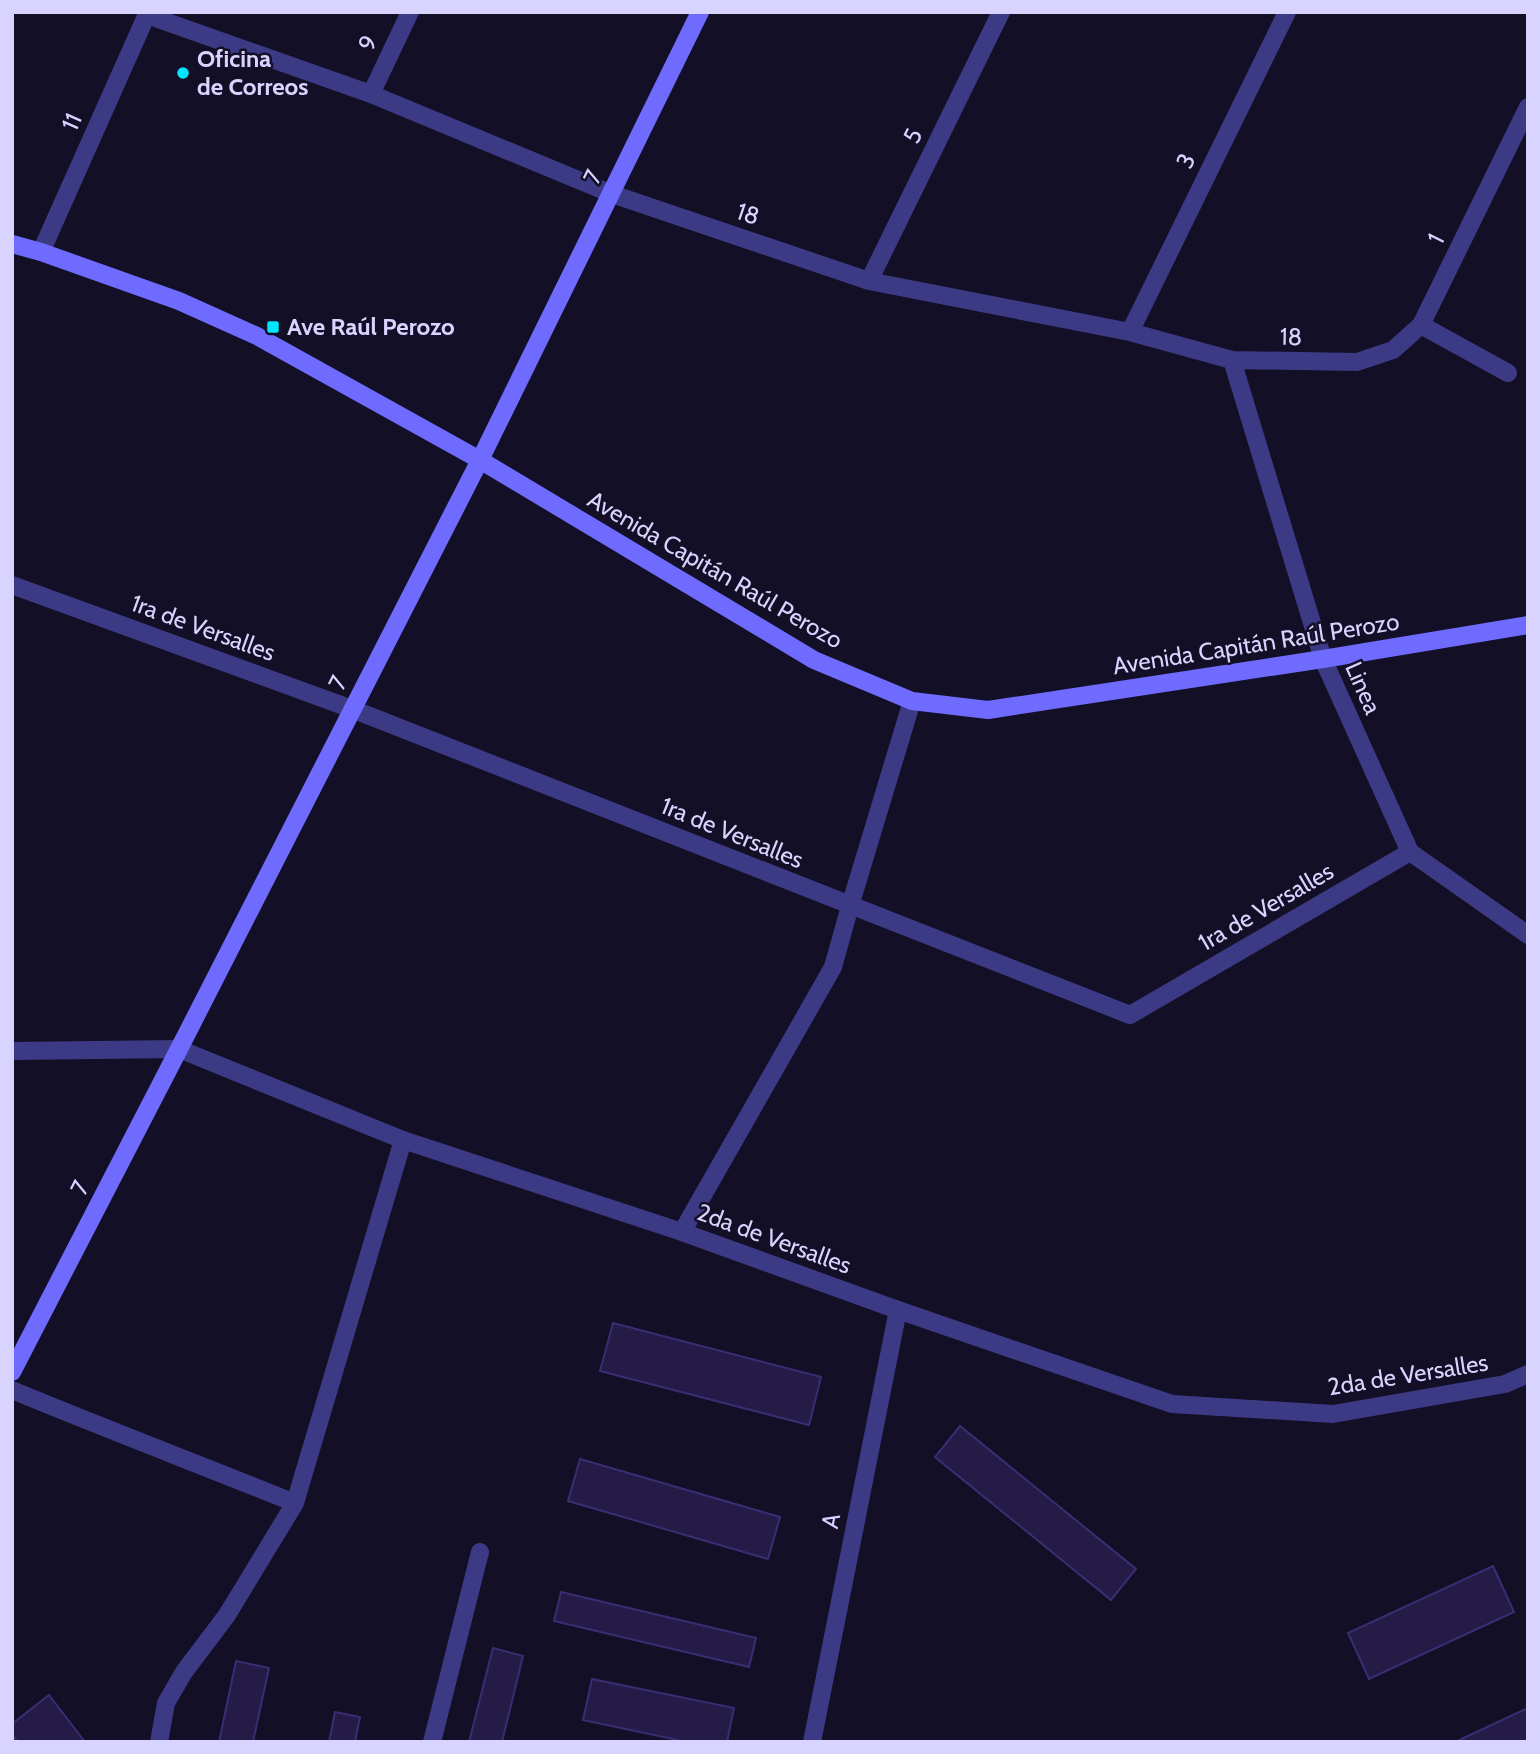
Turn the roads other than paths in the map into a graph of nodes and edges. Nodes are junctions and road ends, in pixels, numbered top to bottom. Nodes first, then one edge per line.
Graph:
1 (410, 12) edge
2 (701, 12) edge
3 (1001, 12) edge
4 (1287, 12) edge
5 (147, 14) edge
6 (371, 94) junction
7 (1528, 107) edge
8 (612, 194) junction
9 (12, 244) edge
10 (41, 252) junction
11 (869, 281) junction
12 (1421, 325) junction
13 (1130, 332) junction
14 (1232, 360) junction
15 (1357, 362) joint
16 (1508, 373) dead end
17 (480, 460) junction
18 (12, 585) edge
19 (1528, 625) edge
20 (1324, 659) junction
21 (912, 701) junction
22 (352, 709) junction
23 (1410, 852) junction
24 (850, 906) junction
25 (1528, 935) edge
26 (179, 1049) junction
27 (12, 1051) edge
28 (403, 1140) junction
29 (682, 1232) junction
30 (898, 1310) junction
31 (12, 1372) edge
32 (1527, 1377) edge
33 (12, 1390) edge
34 (295, 1503) junction
35 (480, 1552) dead end
36 (159, 1742) edge
37 (432, 1742) edge
38 (812, 1742) edge

1 - 6 street, 9
2 - 8 main road, 7
3 - 11 street, 5
4 - 13 street, 3
5 - 6 street, 18
5 - 10 street, 11
6 - 8 street, 18
7 - 12 street, 1
8 - 11 street, 18
8 - 17 main road, 7
9 - 10 main road, Avenida Capitán Raúl Perozo
10 - 17 main road, Avenida Capitán Raúl Perozo
11 - 13 street, 18
12 - 15 street, 1
12 - 16 street
13 - 14 street, 18
14 - 15 street, 18
14 - 20 street, Linea
17 - 21 main road, Avenida Capitán Raúl Perozo
17 - 22 main road, 7
18 - 22 street, 1ra de Versalles
19 - 20 main road, Avenida Capitán Raúl Perozo
20 - 21 main road, Avenida Capitán Raúl Perozo
20 - 23 street, Linea
21 - 24 street
22 - 24 street, 1ra de Versalles
22 - 26 main road, 7
23 - 24 street, 1ra de Versalles
23 - 25 street
24 - 29 street
26 - 27 street, 2da de Versalles
26 - 28 street, 2da de Versalles
26 - 31 main road, 7
28 - 29 street, 2da de Versalles
28 - 34 street
29 - 30 street, 2da de Versalles
30 - 32 street, 2da de Versalles
30 - 38 street, A
33 - 34 street
34 - 36 street
35 - 37 street

